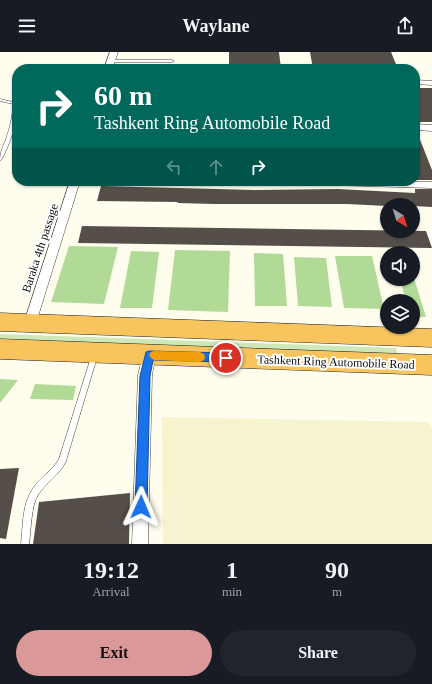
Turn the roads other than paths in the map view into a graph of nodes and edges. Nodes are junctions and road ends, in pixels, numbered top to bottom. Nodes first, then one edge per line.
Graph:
1 (114, 52) edge
2 (111, 61) junction
3 (172, 61) dead end
4 (110, 64) edge
5 (420, 82) edge
6 (432, 83) edge
7 (0, 100) edge
8 (12, 102) edge
9 (12, 127) edge
10 (420, 127) edge
11 (432, 128) edge
12 (0, 159) edge
13 (420, 185) edge
14 (432, 185) edge
15 (73, 186) edge
16 (0, 322) edge
17 (30, 324) junction
18 (428, 338) edge
19 (0, 349) edge
20 (95, 353) junction
21 (149, 355) junction
22 (432, 358) edge
23 (432, 365) edge
24 (25, 544) edge
25 (140, 544) edge

1 - 2 street
2 - 3 lane
2 - 4 street
5 - 6 street
7 - 8 lane
9 - 12 lane
10 - 11 street
13 - 14 street
15 - 17 street, Baraka 4th passage
16 - 17 highway
17 - 18 highway
18 - 22 highway
19 - 20 highway, Tashkent Ring Automobile Road
20 - 21 highway, Tashkent Ring Automobile Road
20 - 24 lane
21 - 23 highway, Tashkent Ring Automobile Road
21 - 25 street

